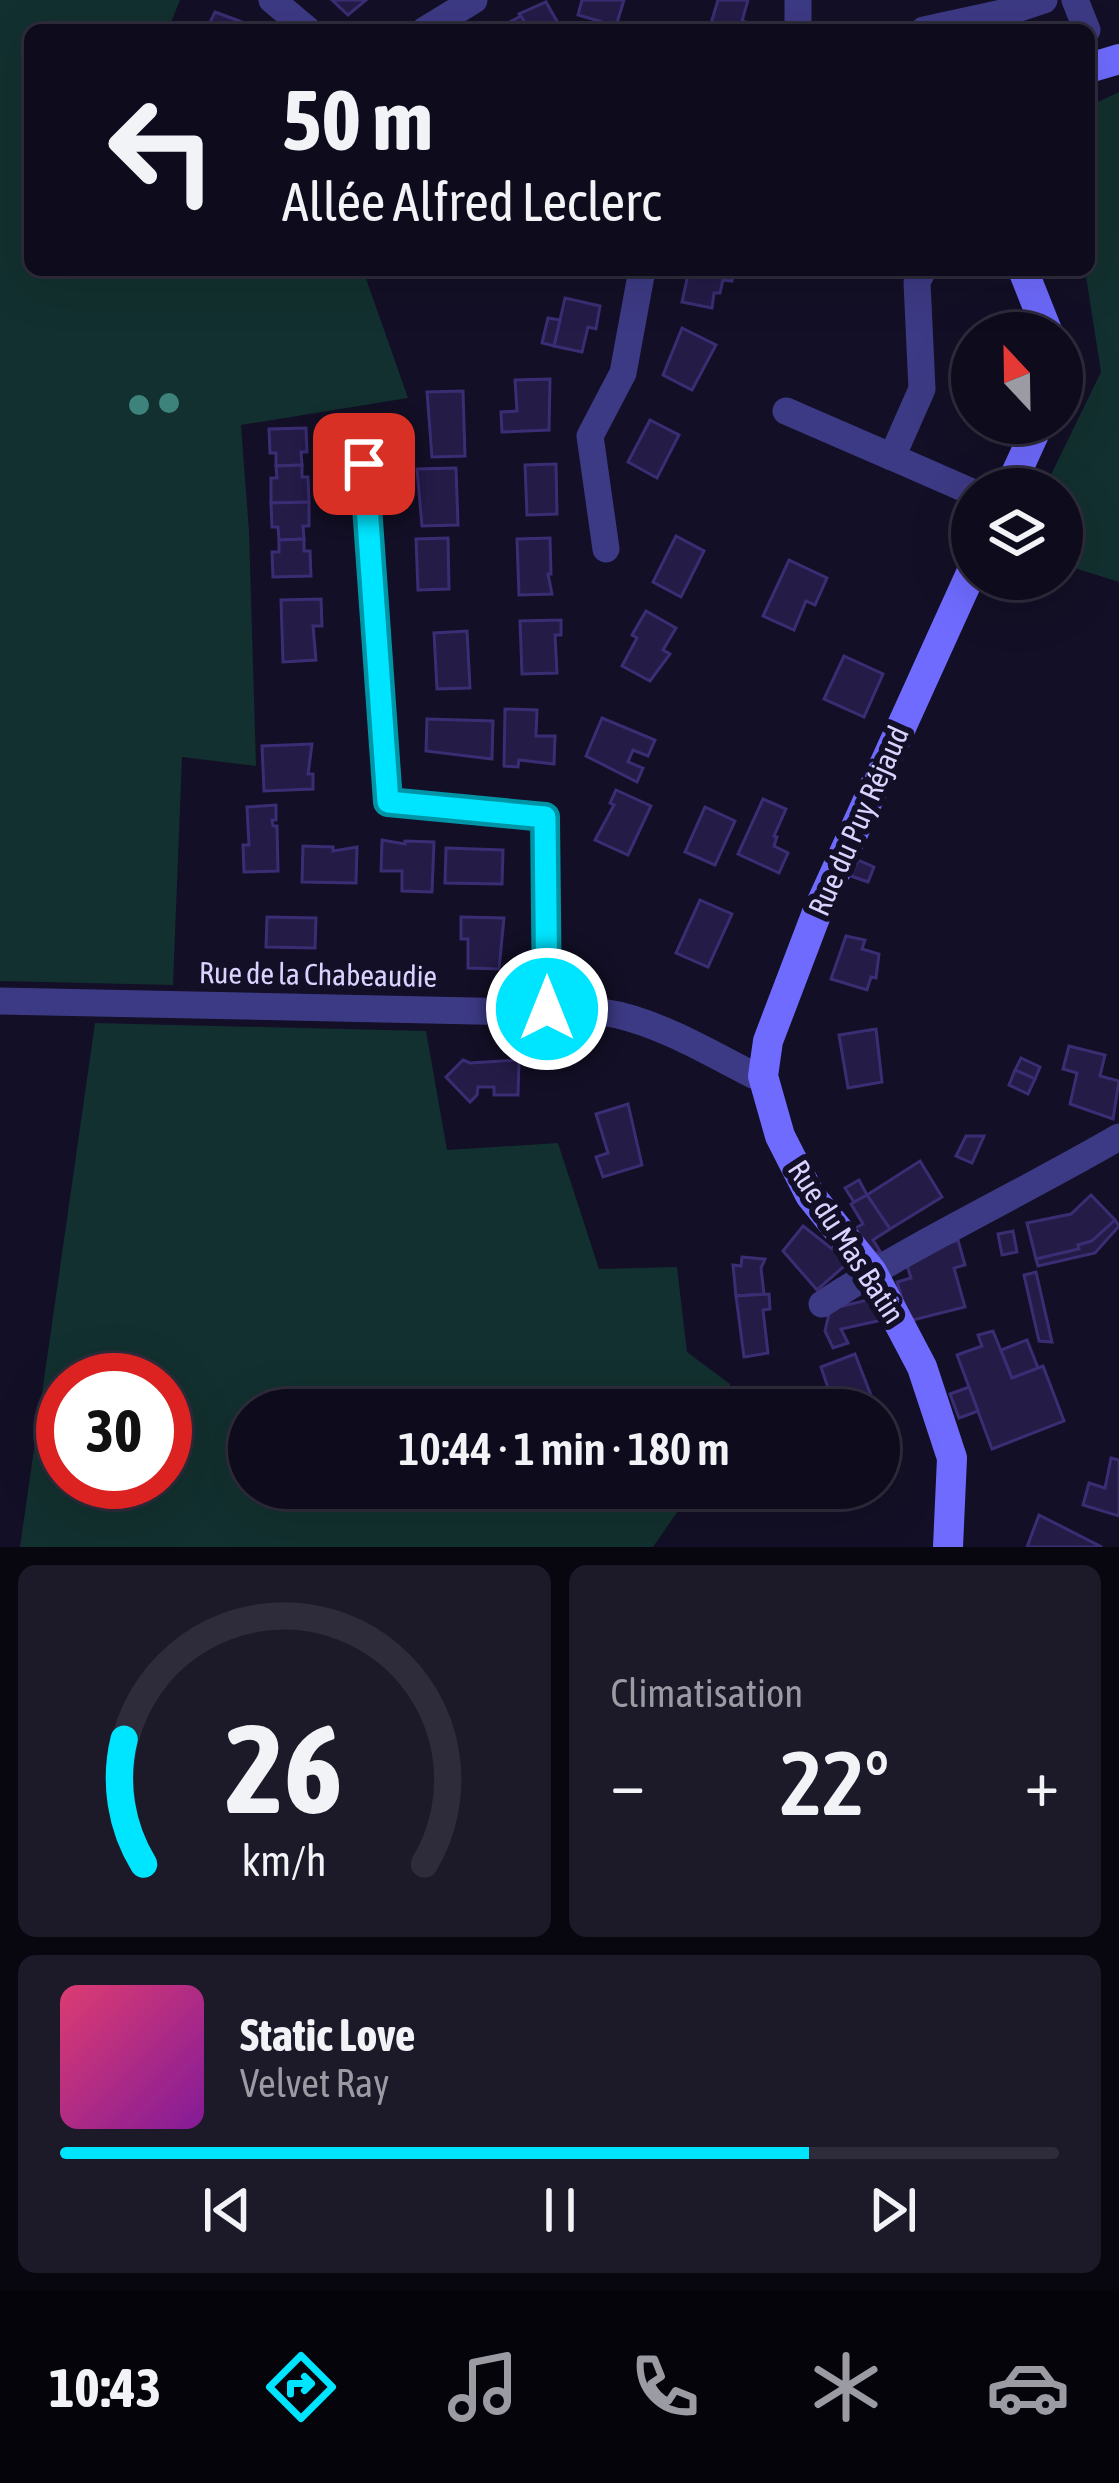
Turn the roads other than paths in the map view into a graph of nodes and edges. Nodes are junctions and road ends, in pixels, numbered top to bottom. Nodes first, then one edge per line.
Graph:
1 (272, 0) edge
2 (474, 0) edge
3 (1044, 0) edge
4 (1014, 21) edge
5 (301, 24) edge
6 (435, 24) edge
7 (984, 24) edge
8 (641, 276) edge
9 (920, 276) edge
10 (1025, 276) edge
11 (1040, 312) edge
12 (786, 411) dead end
13 (892, 457) junction
14 (364, 464) dead end
15 (951, 483) edge
16 (606, 550) dead end
17 (959, 600) edge
18 (0, 1000) edge
19 (547, 1009) junction
20 (763, 1076) junction
21 (1119, 1137) edge
22 (872, 1272) junction
23 (822, 1304) dead end
24 (948, 1547) edge

1 - 5 street
2 - 6 street
3 - 4 street
4 - 7 street
8 - 16 street
9 - 13 street
10 - 11 street
12 - 13 street
13 - 15 street
14 - 19 street
17 - 20 street, Rue du Puy Réjaud
18 - 19 street, Rue de la Chabeaudie
19 - 20 street, Rue de la Chabeaudie
20 - 22 street, Rue du Mas Batin
21 - 22 street
22 - 23 street
22 - 24 street, Rue du Mas Batin

